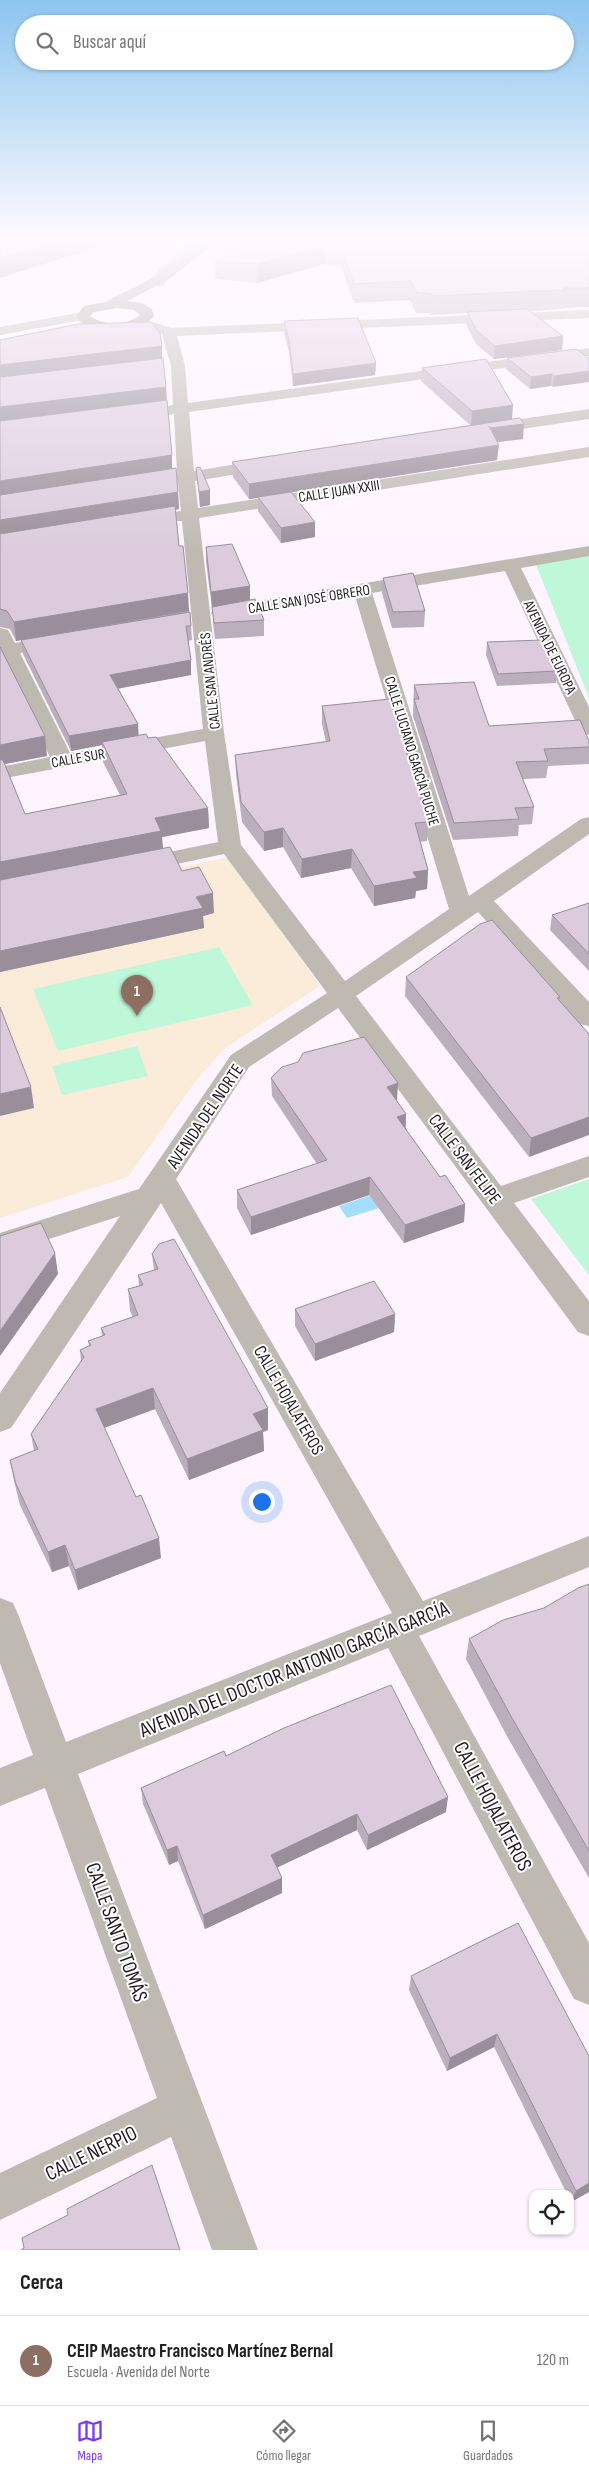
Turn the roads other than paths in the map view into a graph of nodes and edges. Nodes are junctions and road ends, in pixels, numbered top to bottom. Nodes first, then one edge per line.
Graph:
1 (172, 346) edge
2 (589, 352) edge
3 (178, 366) junction
4 (158, 368) edge
5 (182, 409) junction
6 (153, 412) edge
7 (589, 414) edge
8 (468, 432) edge
9 (589, 452) edge
10 (284, 462) edge
11 (186, 477) junction
12 (149, 483) edge
13 (192, 514) junction
14 (160, 520) edge
15 (589, 551) edge
16 (510, 565) junction
17 (362, 590) junction
18 (203, 616) junction
19 (180, 620) edge
20 (75, 638) edge
21 (3, 644) edge
22 (589, 729) edge
23 (214, 733) junction
24 (63, 761) junction
25 (0, 773) edge
26 (589, 824) edge
27 (230, 846) junction
28 (115, 869) edge
29 (471, 906) junction
30 (341, 995) junction
31 (589, 1018) edge
32 (589, 1166) edge
33 (156, 1187) junction
34 (495, 1199) junction
35 (0, 1244) edge
36 (589, 1324) edge
37 (0, 1419) edge
38 (589, 1551) edge
39 (0, 1614) edge
40 (406, 1624) junction
41 (55, 1764) junction
42 (0, 1787) edge
43 (589, 1984) edge
44 (182, 2109) junction
45 (0, 2198) edge
46 (235, 2250) edge

1 - 3 street, CALLE SAN ANDRÉS
2 - 5 street
3 - 4 street
3 - 5 street, CALLE SAN ANDRÉS
5 - 6 street
5 - 11 street, CALLE SAN ANDRÉS
7 - 8 street
9 - 13 street, CALLE JUAN XXIII
10 - 11 street
11 - 12 street
11 - 13 street, CALLE SAN ANDRÉS
13 - 14 street, CALLE JUAN XXIII
13 - 18 street, CALLE SAN ANDRÉS
15 - 16 street, CALLE SAN JOSÉ OBRERO
16 - 17 street, CALLE SAN JOSÉ OBRERO
16 - 22 street, AVENIDA DE EUROPA
17 - 18 street, CALLE SAN JOSÉ OBRERO
17 - 29 street, CALLE LUCIANO GARCÍA PUCHE
18 - 19 street, CALLE SAN JOSÉ OBRERO
18 - 23 street, CALLE SAN ANDRÉS
20 - 21 street
21 - 24 street
23 - 24 street, CALLE SUR
23 - 27 street, CALLE SAN ANDRÉS
24 - 25 street, CALLE SUR
26 - 29 street, AVENIDA DEL NORTE
27 - 28 street
27 - 30 street, CALLE SAN ANDRÉS
29 - 30 street, AVENIDA DEL NORTE
29 - 31 street
30 - 33 street, AVENIDA DEL NORTE
30 - 34 street, CALLE SAN FELIPE
32 - 34 street
33 - 35 street
33 - 37 street, AVENIDA DEL NORTE
33 - 40 street, CALLE HOJALATEROS
34 - 36 street, CALLE SAN FELIPE
38 - 40 street, AVENIDA DEL DOCTOR ANTONIO GARCÍA GARCÍA
39 - 41 street, CALLE SANTO TOMÁS
40 - 41 street, AVENIDA DEL DOCTOR ANTONIO GARCÍA GARCÍA
40 - 43 street, CALLE HOJALATEROS
41 - 42 street, AVENIDA DEL DOCTOR ANTONIO GARCÍA GARCÍA
41 - 44 street, CALLE SANTO TOMÁS
44 - 45 street, CALLE NERPIO
44 - 46 street, CALLE SANTO TOMÁS

